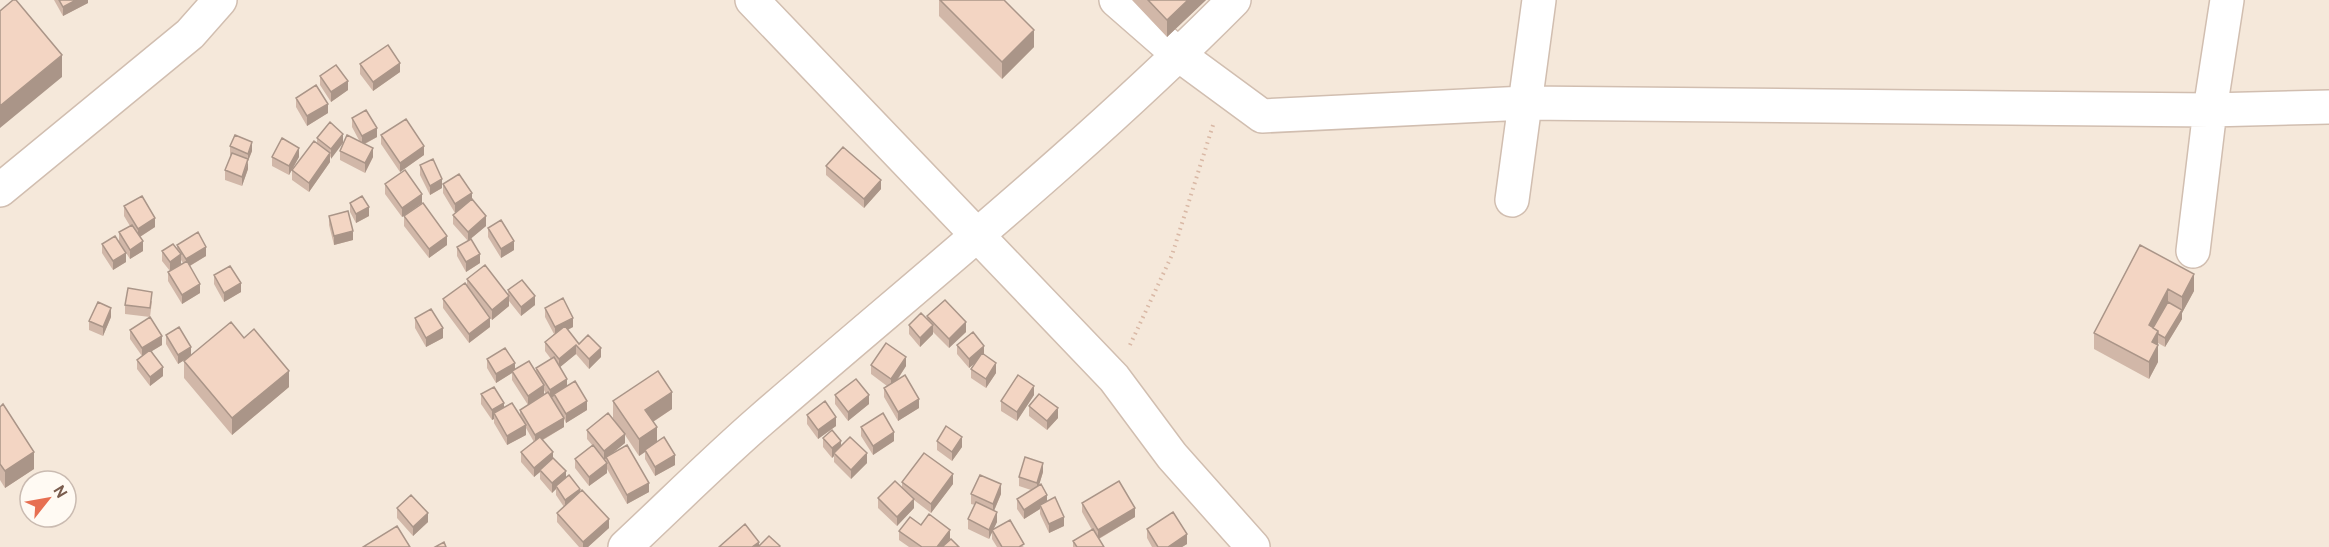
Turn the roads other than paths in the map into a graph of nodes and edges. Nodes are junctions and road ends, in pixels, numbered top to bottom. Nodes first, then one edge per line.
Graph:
1 (220, 0) edge
2 (752, 0) edge
3 (1116, 0) edge
4 (1234, 0) edge
5 (1539, 0) edge
6 (2227, 0) edge
7 (1179, 55) junction
8 (1525, 103) junction
9 (2329, 107) edge
10 (2210, 110) junction
11 (0, 190) edge
12 (1512, 200) dead end
13 (977, 236) junction
14 (2193, 251) dead end
15 (625, 547) edge
16 (1253, 547) edge

1 - 11 street
2 - 13 street
3 - 7 street
4 - 7 street
5 - 8 street
6 - 10 street
7 - 8 street
7 - 13 street
8 - 10 street
8 - 12 street
9 - 10 street
10 - 14 street
13 - 15 street
13 - 16 street

